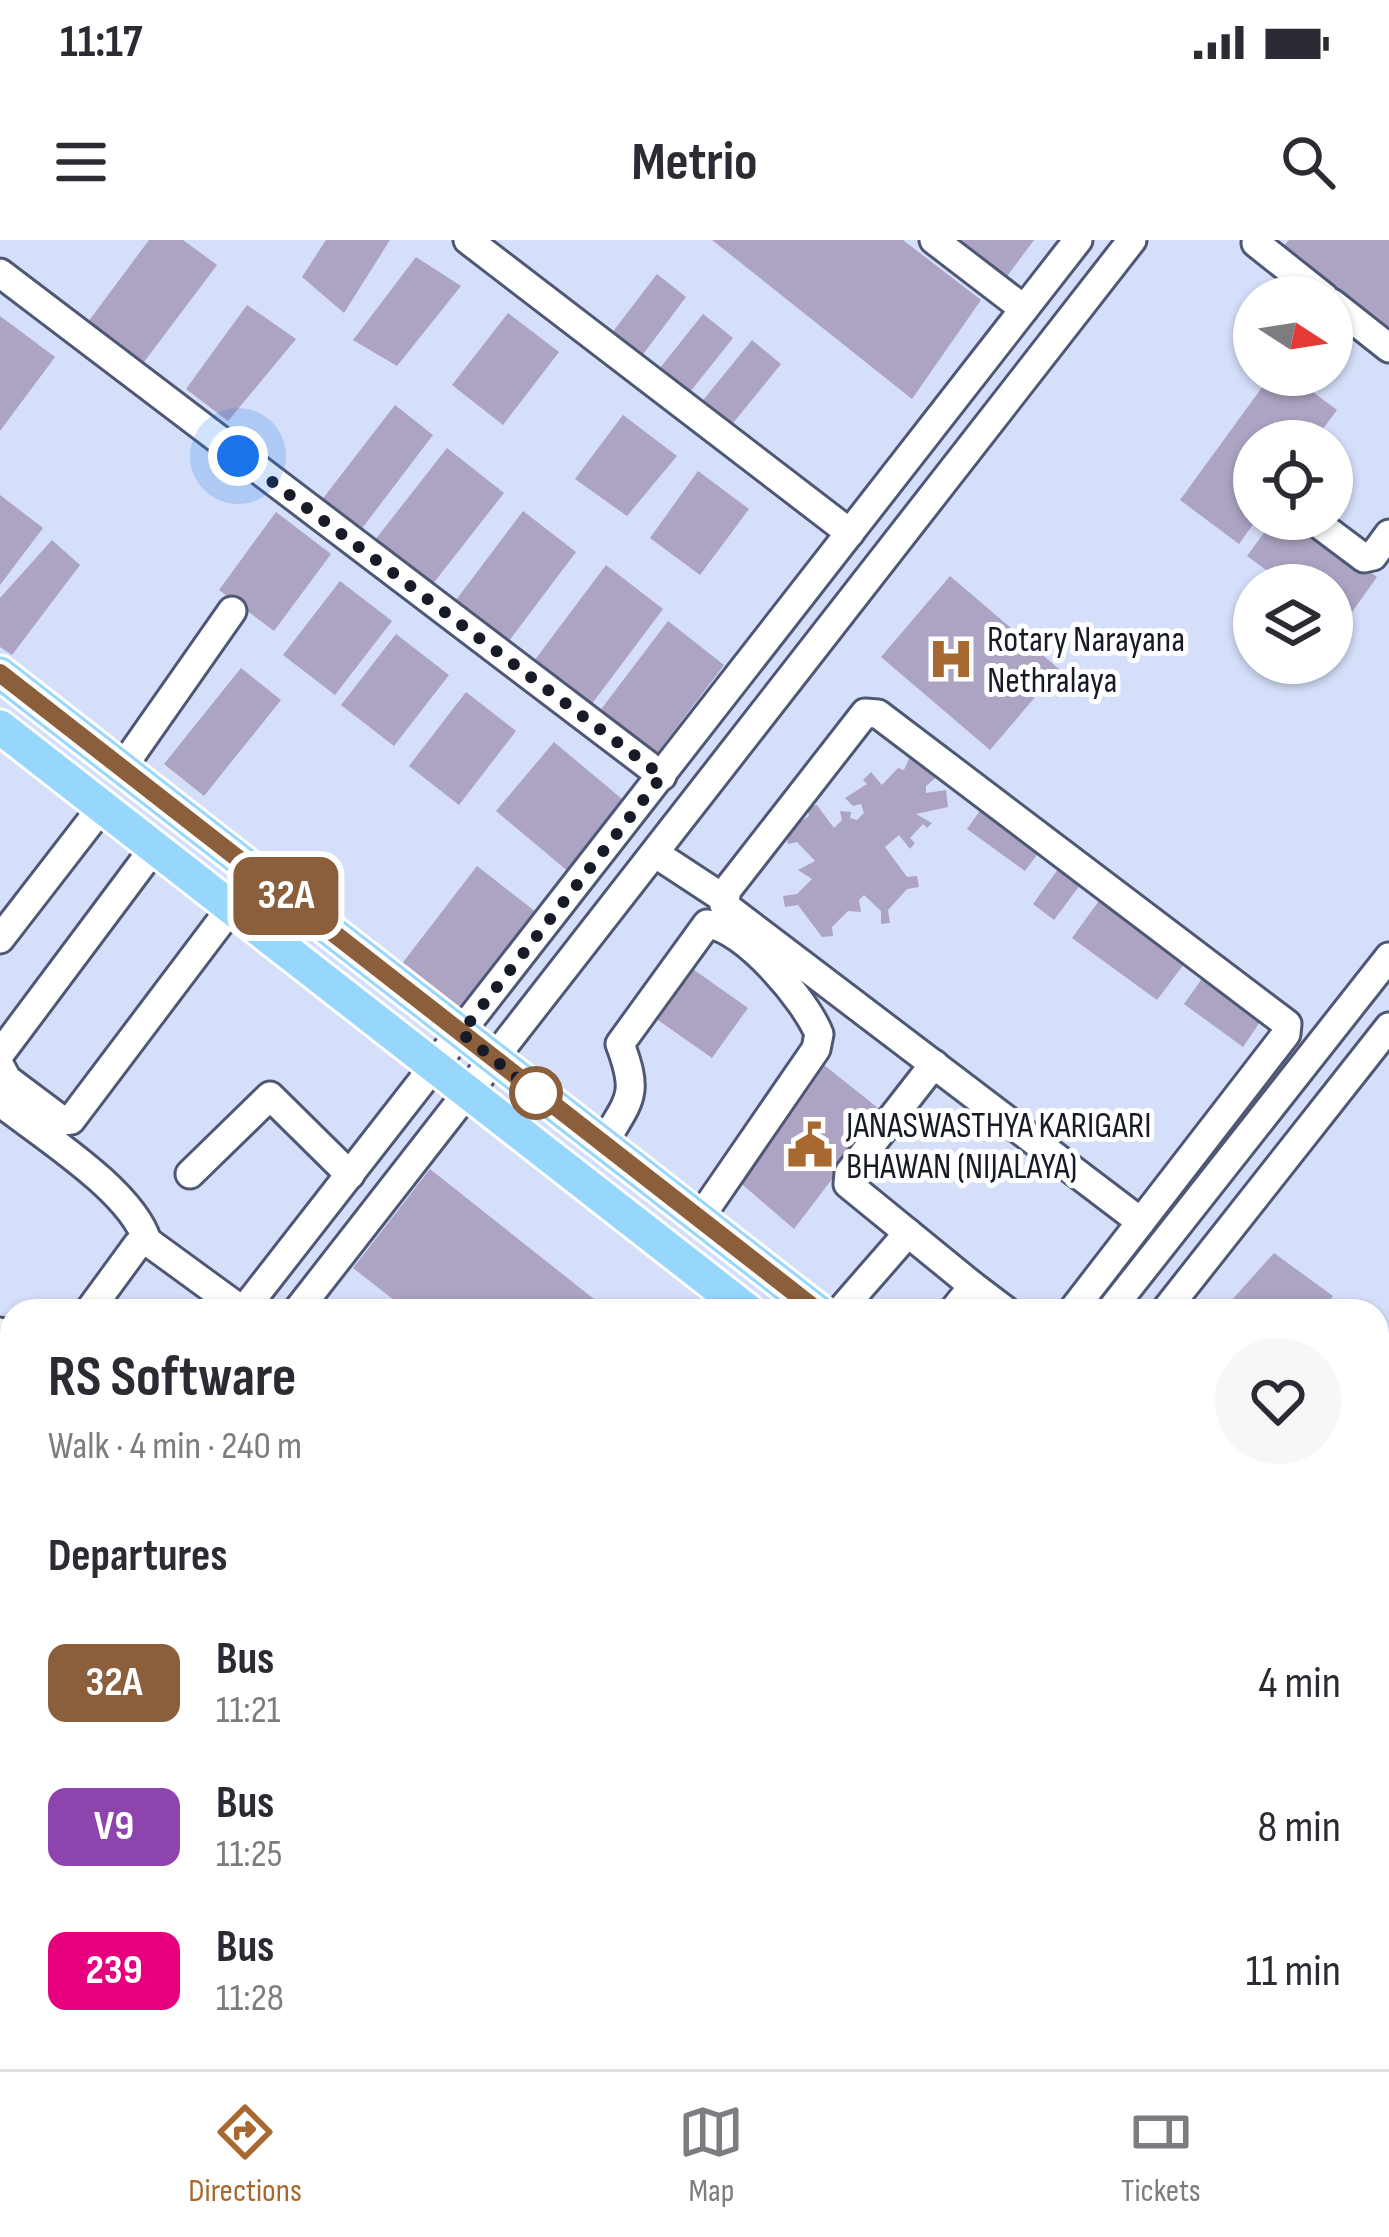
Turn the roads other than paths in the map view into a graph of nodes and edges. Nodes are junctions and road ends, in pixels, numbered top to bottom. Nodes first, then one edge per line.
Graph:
1 (468, 240) edge
2 (934, 240) edge
3 (1078, 240) edge
4 (1132, 240) edge
5 (1256, 243) dead end
6 (0, 273) edge
7 (1298, 276) edge
8 (1024, 308) junction
9 (1353, 320) edge
10 (1389, 348) edge
11 (902, 466) junction
12 (933, 496) junction
13 (850, 533) junction
14 (1389, 534) edge
15 (1340, 540) edge
16 (232, 611) dead end
17 (0, 673) edge
18 (0, 728) edge
19 (94, 746) junction
20 (122, 768) junction
21 (662, 776) junction
22 (69, 781) junction
23 (102, 807) junction
24 (154, 848) junction
25 (656, 854) junction
26 (723, 898) junction
27 (231, 908) junction
28 (0, 939) edge
29 (1389, 957) edge
30 (1389, 1027) edge
31 (461, 1033) junction
32 (0, 1054) edge
33 (495, 1061) junction
34 (934, 1064) junction
35 (0, 1066) edge
36 (435, 1067) junction
37 (469, 1094) junction
38 (0, 1102) edge
39 (602, 1146) junction
40 (190, 1174) dead end
41 (350, 1174) junction
42 (699, 1219) junction
43 (1141, 1222) junction
44 (908, 1233) junction
45 (147, 1241) junction
46 (973, 1286) junction
47 (98, 1299) edge
48 (227, 1299) edge
49 (252, 1299) edge
50 (307, 1299) edge
51 (733, 1299) edge
52 (802, 1299) edge
53 (851, 1299) edge
54 (963, 1299) edge
55 (990, 1299) edge
56 (1081, 1299) edge
57 (1119, 1299) edge
58 (1174, 1299) edge

1 - 13 street
2 - 8 street
3 - 8 street
4 - 12 street
5 - 7 street
6 - 21 street
8 - 11 street
9 - 10 street
11 - 12 street
11 - 13 street
12 - 25 street
13 - 21 street
14 - 15 street
16 - 20 street
17 - 19 main road
18 - 22 main road
19 - 20 main road
19 - 22 main road
20 - 31 main road
21 - 31 street
22 - 23 main road
23 - 24 main road
23 - 28 street
24 - 27 main road
24 - 32 street
25 - 26 street
25 - 33 street
26 - 34 street
26 - 43 street
27 - 35 street
27 - 36 main road
29 - 57 street
30 - 58 street
31 - 33 main road
31 - 36 street
33 - 37 street
33 - 39 main road
34 - 43 street
34 - 44 street
36 - 37 main road
36 - 41 street
37 - 50 street
37 - 51 main road
38 - 45 street
39 - 42 main road
39 - 42 street
40 - 41 street
41 - 49 street
42 - 52 main road
43 - 56 street
44 - 46 street
44 - 53 street
45 - 47 street
45 - 48 street
46 - 54 street
46 - 55 street

